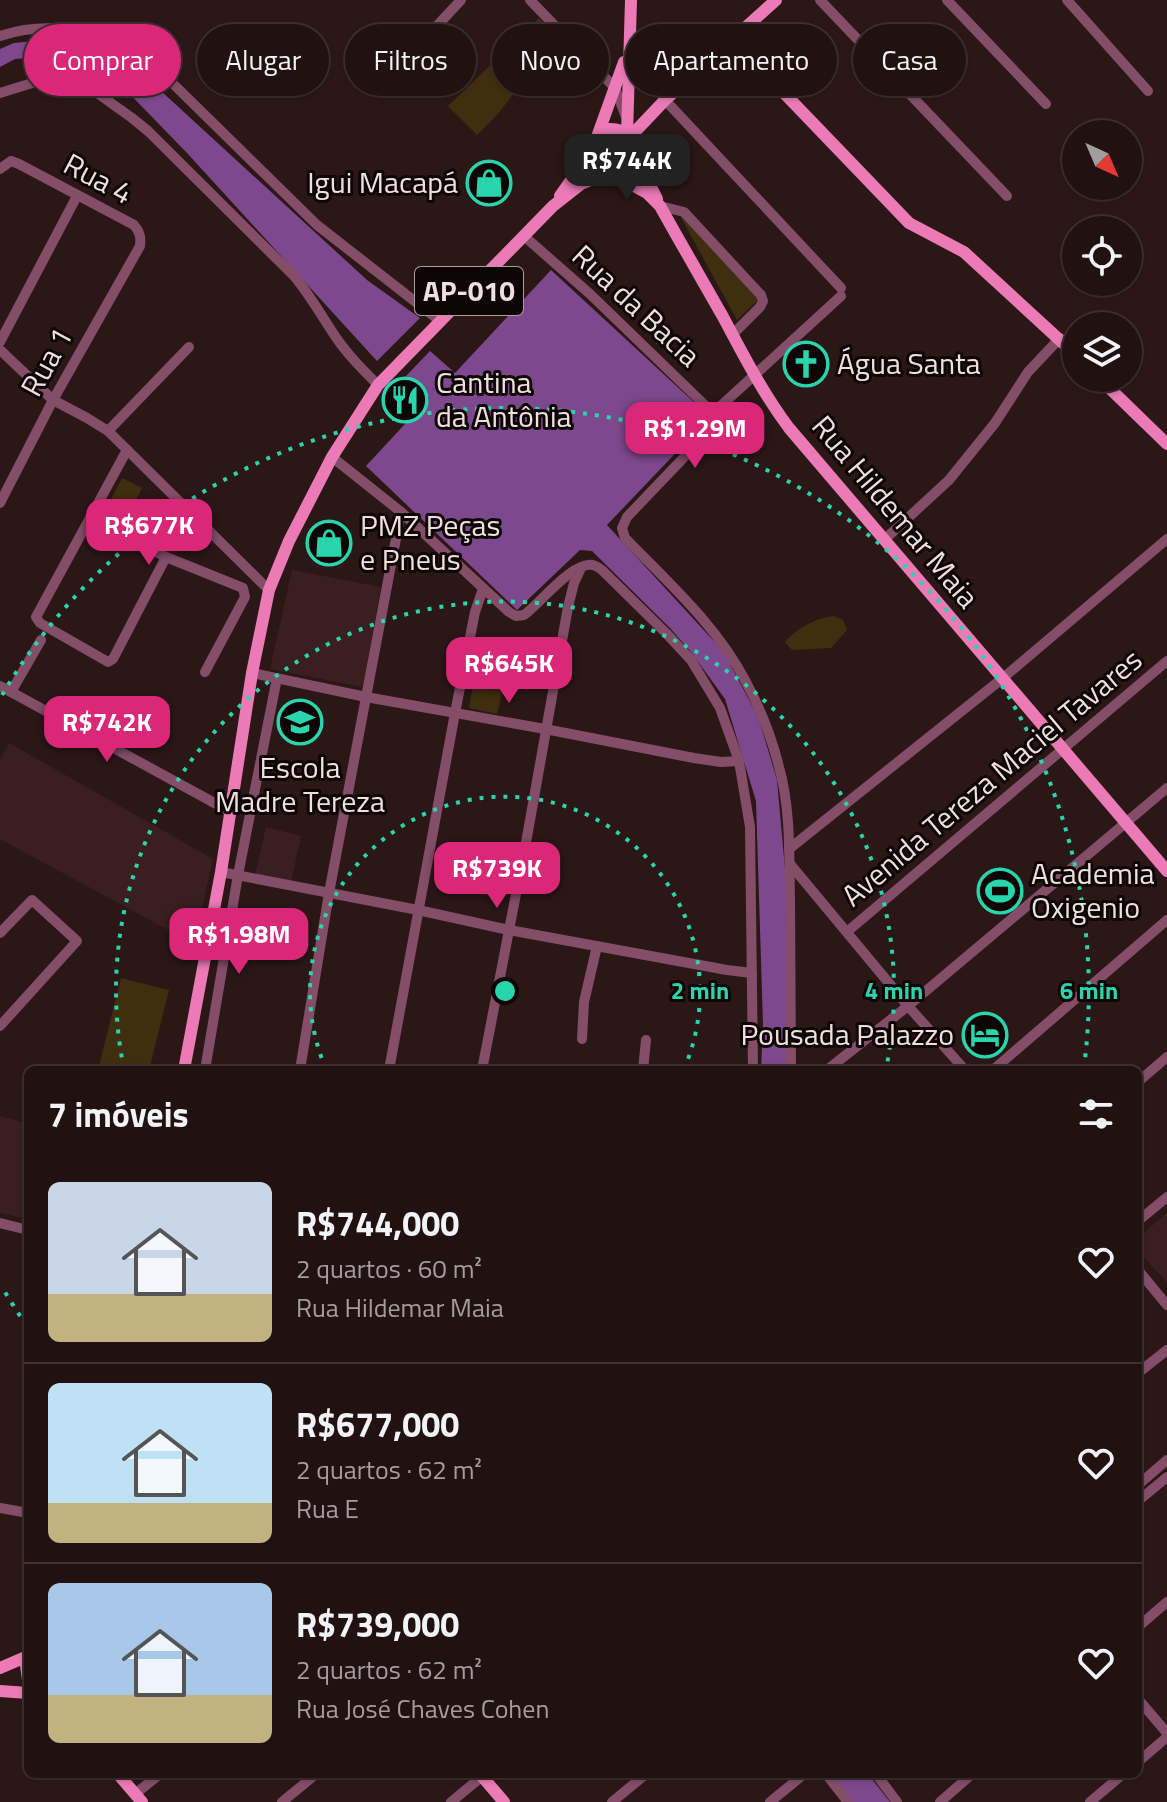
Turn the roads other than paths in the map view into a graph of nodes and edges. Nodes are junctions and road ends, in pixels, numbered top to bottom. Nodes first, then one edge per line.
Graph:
1 (461, 0) edge
2 (530, 0) edge
3 (776, 0) edge
4 (820, 0) edge
5 (947, 0) edge
6 (1067, 0) edge
7 (632, 2) edge
8 (439, 24) edge
9 (630, 24) edge
10 (749, 24) edge
11 (0, 36) edge
12 (625, 60) edge
13 (615, 88) junction
14 (1148, 91) dead end
15 (0, 93) edge
16 (629, 96) edge
17 (669, 96) edge
18 (787, 96) edge
19 (665, 100) junction
20 (1046, 104) dead end
21 (629, 136) junction
22 (595, 143) junction
23 (0, 169) edge
24 (609, 173) junction
25 (77, 196) junction
26 (1007, 196) dead end
27 (553, 206) junction
28 (660, 206) junction
29 (524, 236) junction
30 (140, 246) joint
31 (440, 321) junction
32 (732, 335) junction
33 (1060, 338) joint
34 (0, 342) edge
35 (189, 347) dead end
36 (0, 350) edge
37 (755, 376) junction
38 (378, 385) junction
39 (1113, 392) edge
40 (53, 400) junction
41 (713, 413) junction
42 (108, 431) junction
43 (1167, 444) edge
44 (127, 450) junction
45 (332, 457) junction
46 (0, 503) edge
47 (401, 512) junction
48 (90, 517) junction
49 (1167, 539) edge
50 (884, 540) junction
51 (166, 557) junction
52 (581, 567) junction
53 (483, 589) junction
54 (269, 590) junction
55 (41, 640) dead end
56 (1167, 661) edge
57 (205, 672) dead end
58 (252, 673) junction
59 (277, 678) junction
60 (1003, 678) junction
61 (0, 686) edge
62 (11, 692) junction
63 (366, 697) junction
64 (455, 713) junction
65 (545, 729) junction
66 (1062, 749) junction
67 (739, 761) junction
68 (1167, 788) edge
69 (231, 812) junction
70 (1126, 822) junction
71 (789, 849) junction
72 (790, 864) junction
73 (1167, 871) edge
74 (221, 872) junction
75 (238, 875) junction
76 (329, 893) junction
77 (418, 910) junction
78 (1167, 920) edge
79 (509, 930) junction
80 (848, 931) junction
81 (0, 933) edge
82 (597, 946) junction
83 (752, 973) junction
84 (908, 1006) junction
85 (0, 1026) edge
86 (582, 1039) dead end
87 (646, 1040) dead end
88 (1167, 1057) edge
89 (185, 1066) edge
90 (206, 1066) edge
91 (301, 1066) edge
92 (390, 1066) edge
93 (483, 1066) edge
94 (643, 1066) edge
95 (753, 1066) edge
96 (791, 1066) edge
97 (832, 1066) edge
98 (961, 1066) edge
99 (998, 1066) edge
100 (1142, 1079) edge
101 (1167, 1197) edge
102 (1142, 1218) edge
103 (0, 1223) edge
104 (24, 1229) edge
105 (1142, 1275) edge
106 (1167, 1305) edge
107 (1167, 1350) edge
108 (1142, 1370) edge
109 (1167, 1460) edge
110 (1167, 1477) edge
111 (1142, 1482) edge
112 (1142, 1498) edge
113 (0, 1508) edge
114 (24, 1512) edge
115 (1167, 1602) edge
116 (1142, 1624) edge
117 (24, 1659) edge
118 (0, 1668) edge
119 (0, 1691) edge
120 (24, 1693) edge
121 (1142, 1704) edge
122 (1167, 1735) edge
123 (1142, 1758) edge
124 (122, 1778) edge
125 (128, 1778) edge
126 (156, 1778) edge
127 (311, 1778) edge
128 (479, 1778) edge
129 (484, 1778) edge
130 (641, 1778) edge
131 (799, 1778) edge
132 (829, 1778) edge
133 (879, 1778) edge
134 (967, 1778) edge
135 (1118, 1778) edge
136 (139, 1798) edge
137 (282, 1802) edge
138 (451, 1802) edge
139 (504, 1802) edge
140 (612, 1802) edge
141 (770, 1802) edge
142 (848, 1802) edge
143 (897, 1802) edge
144 (940, 1802) edge
145 (1090, 1802) edge

1 - 8 street
2 - 13 street
3 - 10 main road
4 - 26 street
5 - 20 street
6 - 14 street
7 - 9 main road, AP-010
11 - 31 street
12 - 13 main road, AP-010
13 - 21 street
13 - 22 main road, AP-010
15 - 38 street
16 - 21 main road, AP-010
17 - 19 main road
18 - 33 main road
19 - 21 main road
19 - 37 street
21 - 22 main road
21 - 24 main road, AP-010
21 - 28 main road
22 - 24 main road
22 - 27 main road, AP-010
23 - 25 street, Rua 4
24 - 27 main road, AP-010
24 - 28 main road, Rua Hildemar Maia
25 - 30 street, Rua 4
25 - 34 street
27 - 29 main road, AP-010
28 - 32 main road, Rua Hildemar Maia
28 - 32 street
29 - 31 main road, AP-010
29 - 41 street, Rua da Bacia
30 - 40 street, Rua 1
31 - 38 main road, AP-010
32 - 37 main road, Rua Hildemar Maia
33 - 50 street
35 - 42 street
36 - 40 street
37 - 41 street
37 - 50 main road, Rua Hildemar Maia
38 - 45 main road, AP-010
39 - 43 main road
40 - 42 street
40 - 46 street, Rua 1
41 - 71 street
42 - 44 street
44 - 48 street
44 - 54 street
45 - 47 street
45 - 54 main road, AP-010
47 - 53 street
47 - 63 street
48 - 51 street
48 - 51 street
49 - 60 street
50 - 60 main road, Rua Hildemar Maia
51 - 57 street
52 - 53 street
52 - 65 street
52 - 67 street
53 - 64 street
54 - 58 main road, AP-010
55 - 62 street
56 - 66 street, Avenida Tereza Maciel Tavares
58 - 59 street
58 - 69 main road, AP-010
59 - 63 street
59 - 75 street
60 - 66 main road, Rua Hildemar Maia
60 - 71 street
61 - 62 street
62 - 69 street
63 - 64 street
63 - 76 street
64 - 65 street
64 - 77 street
65 - 67 street
65 - 79 street
66 - 70 main road, Rua Hildemar Maia
66 - 80 street, Avenida Tereza Maciel Tavares
67 - 83 street
68 - 70 street
69 - 74 main road, AP-010
70 - 73 main road, Rua Hildemar Maia
70 - 84 street
71 - 72 street
72 - 80 street
72 - 96 street
74 - 75 street
74 - 89 main road, AP-010
75 - 76 street
75 - 90 street
76 - 77 street
76 - 91 street
77 - 79 street
77 - 92 street
78 - 99 street
79 - 82 street
79 - 93 street
80 - 84 street
81 - 85 street
82 - 83 street
82 - 86 street
83 - 95 street
84 - 97 street
84 - 98 street
87 - 94 street
88 - 100 street
101 - 102 street
103 - 104 street
105 - 106 street
107 - 108 street
109 - 111 street
110 - 112 street
113 - 114 street
115 - 116 street
117 - 118 main road
119 - 120 main road
121 - 122 street
122 - 123 street
124 - 136 main road
125 - 136 main road
126 - 136 street
127 - 137 street
128 - 138 street
129 - 139 main road
130 - 140 street
131 - 141 street
132 - 142 street
133 - 143 street
134 - 144 street
135 - 145 street

